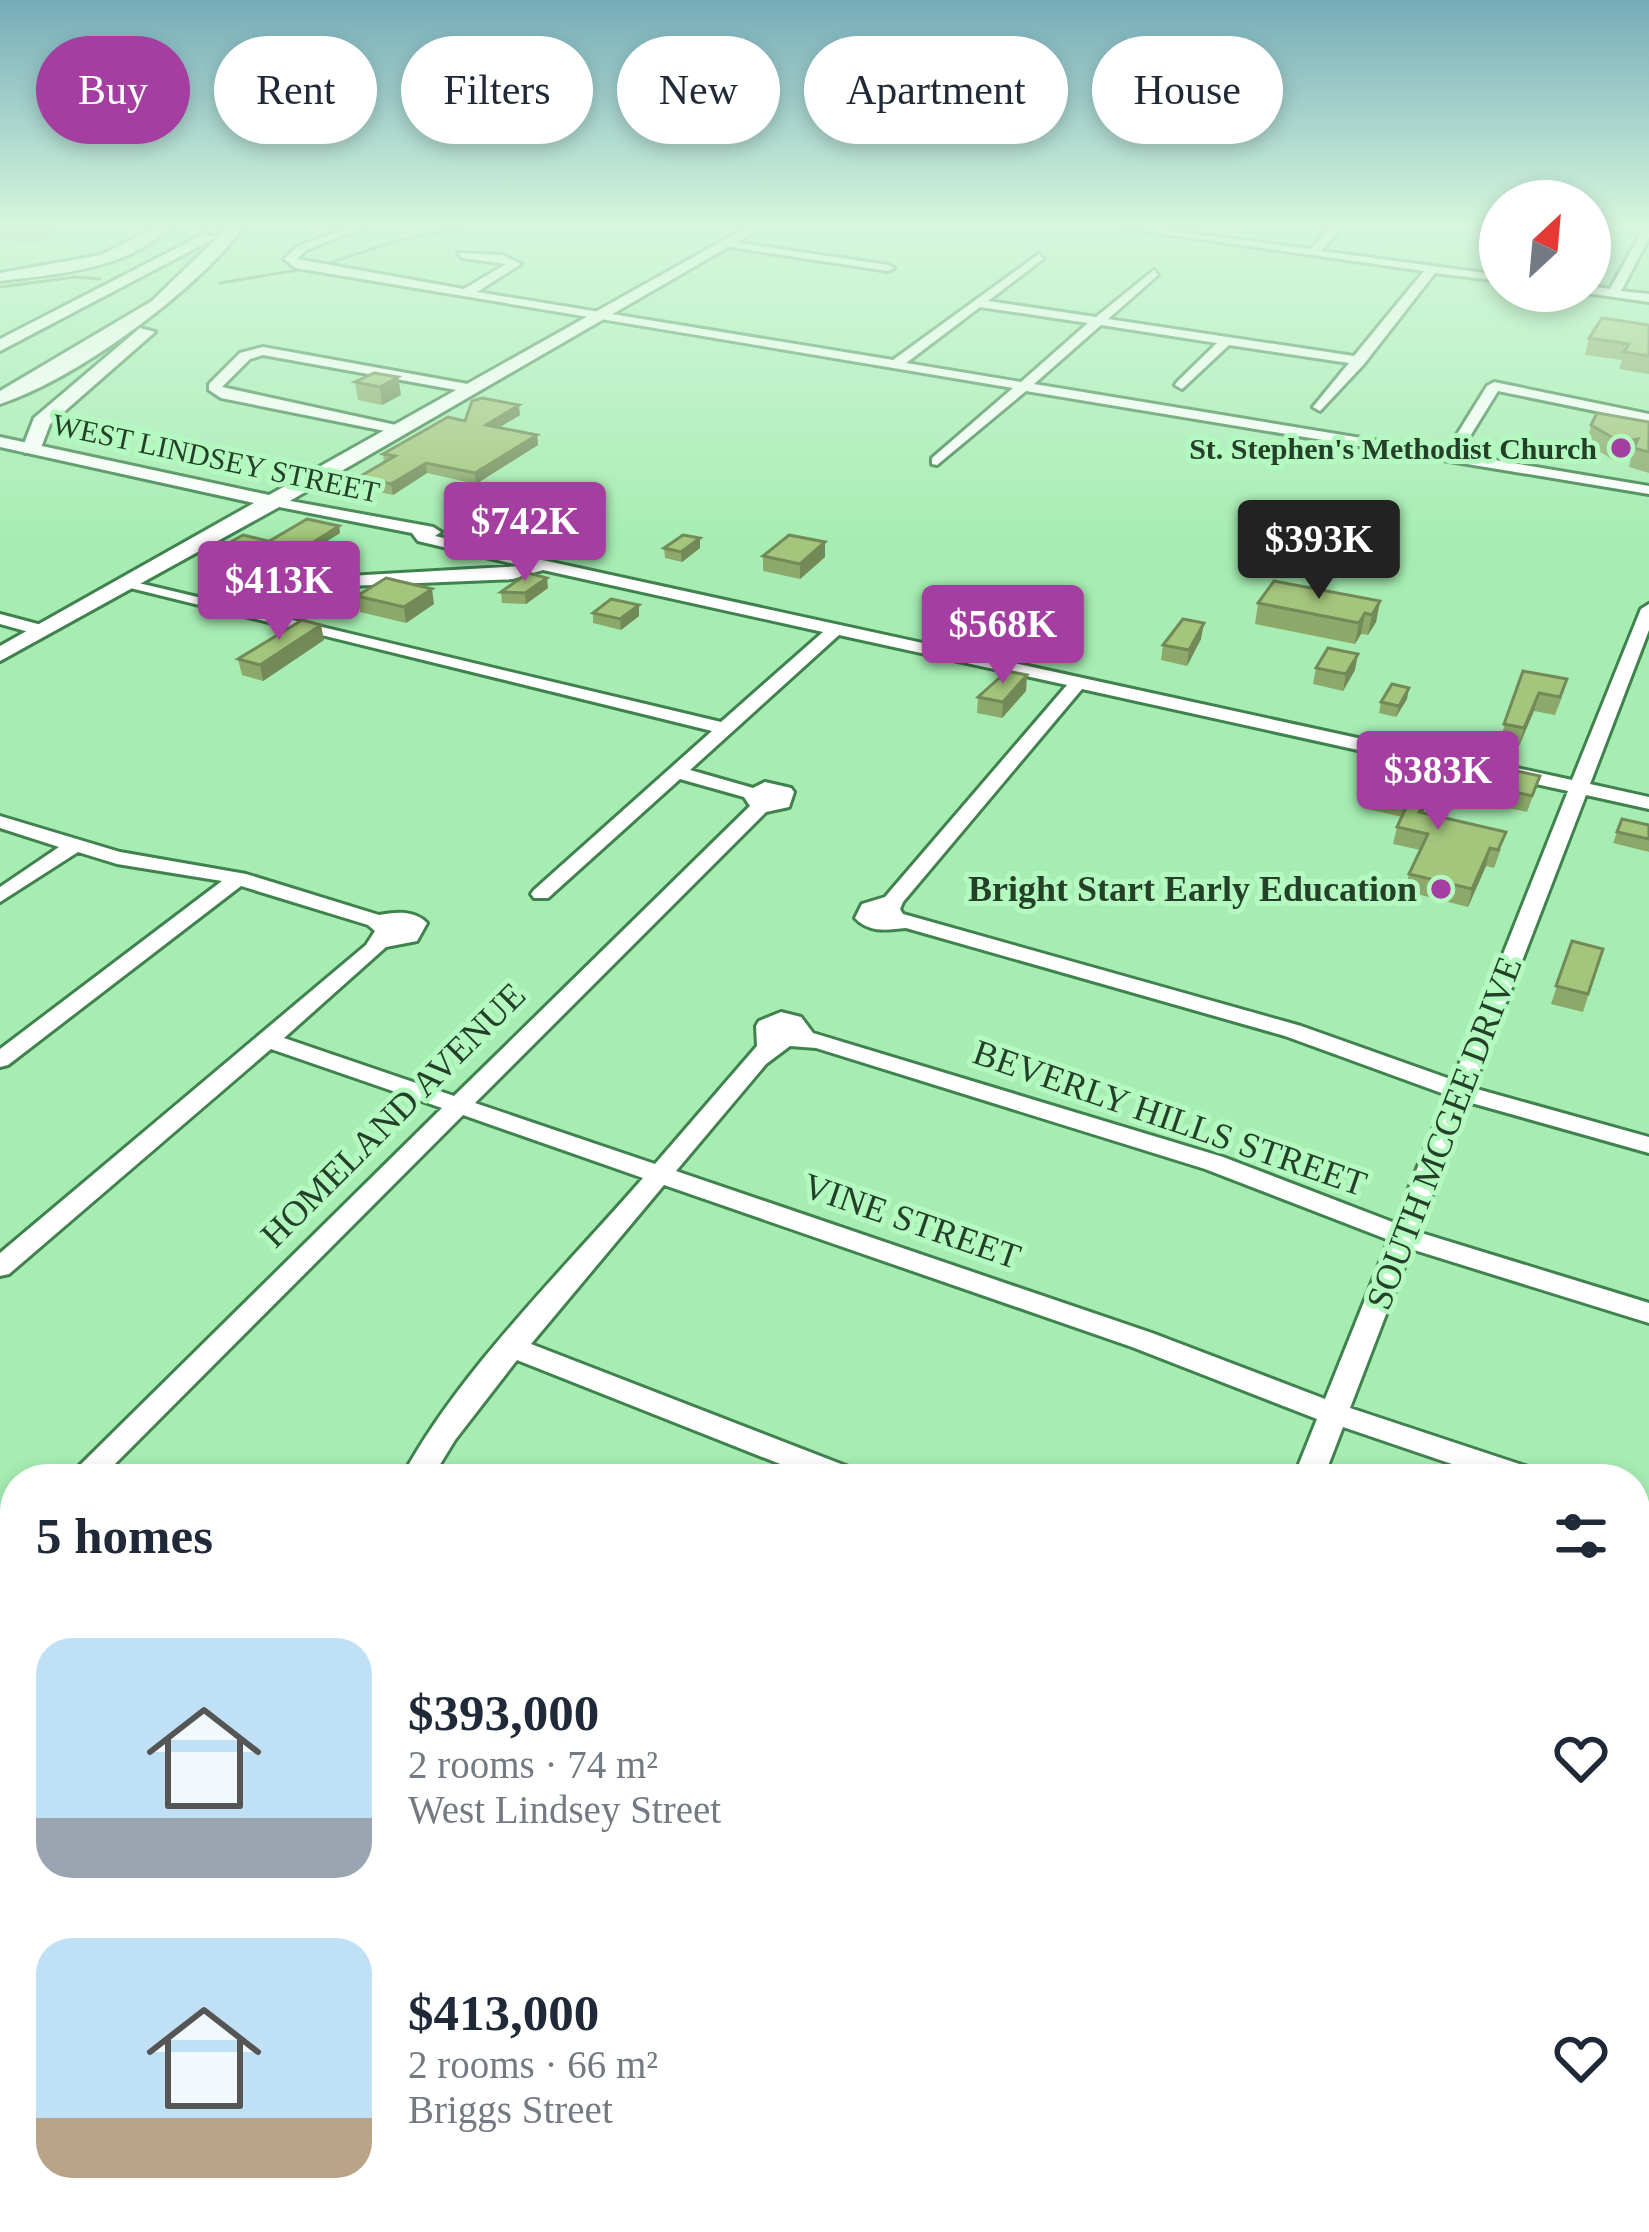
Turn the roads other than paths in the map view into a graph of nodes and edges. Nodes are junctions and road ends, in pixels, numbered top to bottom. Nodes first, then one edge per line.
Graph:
1 (27, 332) edge
2 (91, 332) edge
3 (112, 332) edge
4 (146, 332) edge
5 (571, 332) edge
6 (704, 332) edge
7 (939, 332) edge
8 (1086, 332) edge
9 (1170, 332) edge
10 (1382, 332) edge
11 (1226, 341) junction
12 (0, 346) edge
13 (1359, 361) junction
14 (896, 364) junction
15 (1182, 385) dead end
16 (0, 386) edge
17 (1024, 386) junction
18 (473, 388) junction
19 (0, 398) edge
20 (68, 399) junction
21 (1320, 407) dead end
22 (0, 418) edge
23 (1649, 418) edge
24 (400, 430) junction
25 (0, 442) edge
26 (42, 451) junction
27 (0, 457) edge
28 (1450, 457) junction
29 (937, 461) dead end
30 (1649, 490) edge
31 (274, 502) junction
32 (548, 562) junction
33 (126, 585) junction
34 (209, 604) junction
35 (1649, 609) edge
36 (0, 619) edge
37 (846, 628) junction
38 (43, 631) junction
39 (0, 655) edge
40 (1640, 661) edge
41 (1078, 683) junction
42 (1187, 701) junction
43 (727, 729) junction
44 (678, 772) junction
45 (1581, 788) junction
46 (1649, 803) edge
47 (0, 822) edge
48 (75, 845) junction
49 (239, 878) junction
50 (541, 894) dead end
51 (0, 896) edge
52 (268, 1040) junction
53 (0, 1060) edge
54 (1460, 1090) junction
55 (456, 1106) junction
56 (1649, 1145) edge
57 (660, 1175) junction
58 (1403, 1237) junction
59 (0, 1268) edge
60 (1649, 1312) edge
61 (512, 1347) junction
62 (1334, 1413) junction
63 (96, 1464) edge
64 (425, 1464) edge
65 (811, 1464) edge
66 (1314, 1464) edge
67 (1485, 1464) edge

1 - 12 highway
2 - 16 highway
3 - 19 highway
4 - 20 highway
5 - 18 main road
6 - 14 street
7 - 14 street
8 - 17 street
9 - 11 street
10 - 13 street
11 - 13 street
11 - 15 street
13 - 21 street
14 - 17 street
17 - 28 street
17 - 29 street
18 - 24 main road
18 - 24 street
20 - 22 highway
20 - 26 highway
23 - 28 street
24 - 31 main road
25 - 26 main road, WEST LINDSEY STREET
26 - 27 highway
26 - 31 main road, WEST LINDSEY STREET
28 - 30 street
31 - 32 street, WEST LINDSEY STREET
31 - 33 main road
32 - 34 street
32 - 37 street, WEST LINDSEY STREET
33 - 34 street
33 - 38 main road
34 - 43 street
35 - 40 street, SOUTH MCGEE DRIVE
36 - 38 street
37 - 41 street, WEST LINDSEY STREET
37 - 42 street, WEST LINDSEY STREET
37 - 43 street
38 - 39 main road
40 - 45 street, SOUTH MCGEE DRIVE
41 - 42 street, WEST LINDSEY STREET
41 - 54 street
42 - 45 street, WEST LINDSEY STREET
43 - 44 street
44 - 50 street
44 - 55 street, HOMELAND AVENUE
45 - 46 street, WEST LINDSEY STREET
45 - 54 street, SOUTH MCGEE DRIVE
47 - 48 street
48 - 49 street
48 - 51 street
49 - 52 street
49 - 53 street
52 - 55 street, VINE STREET
52 - 59 street
54 - 56 street
54 - 58 street, SOUTH MCGEE DRIVE
55 - 57 street, VINE STREET
55 - 63 street, HOMELAND AVENUE
57 - 58 street, BEVERLY HILLS STREET
57 - 61 street
57 - 62 street, VINE STREET
58 - 60 street, BEVERLY HILLS STREET
58 - 62 street, SOUTH MCGEE DRIVE
61 - 64 street
61 - 65 street
62 - 66 street, SOUTH MCGEE DRIVE
62 - 67 street, VINE STREET

